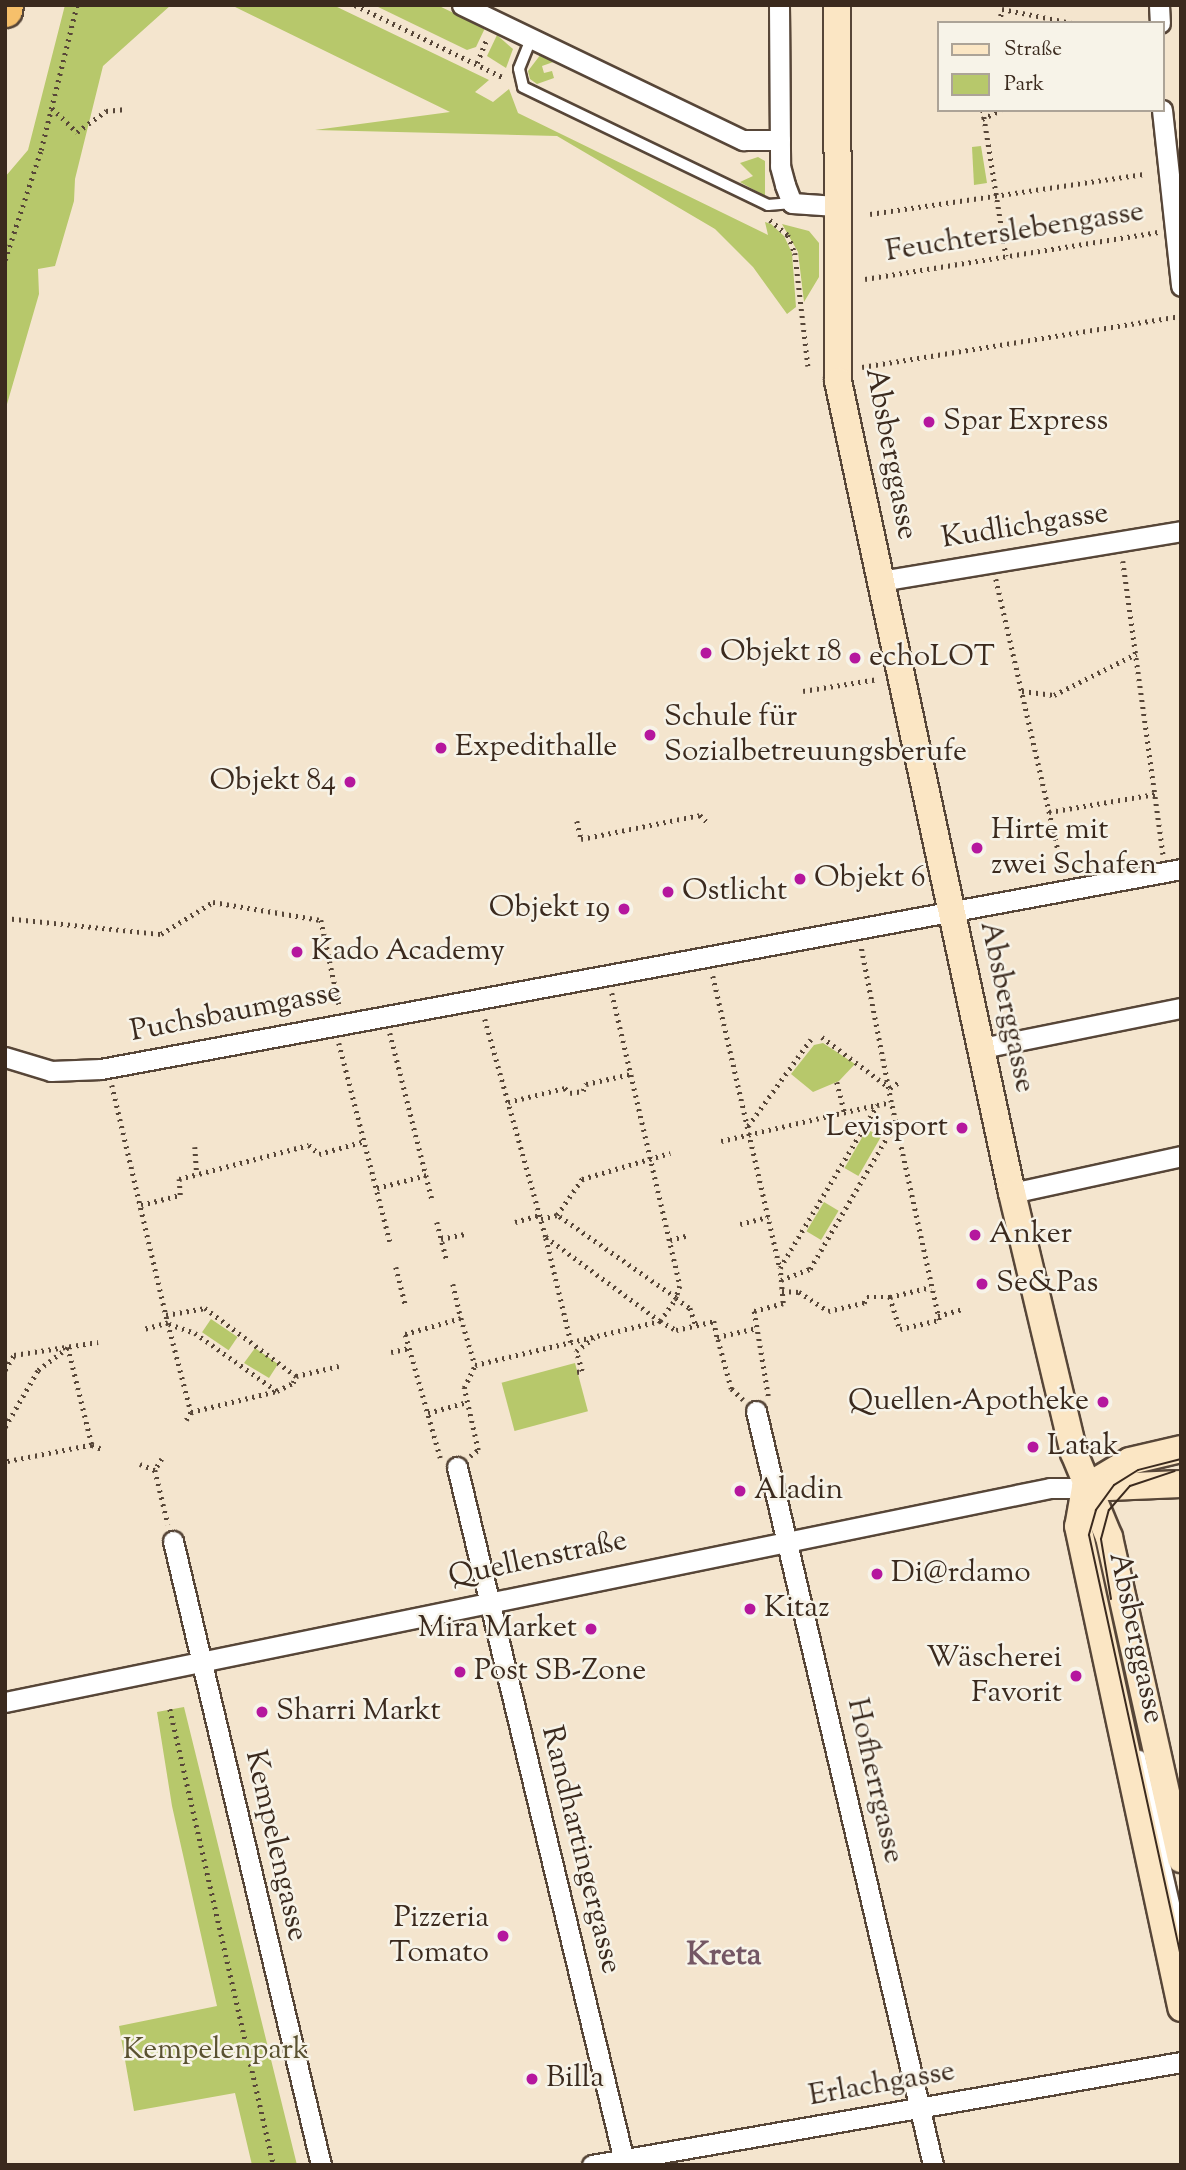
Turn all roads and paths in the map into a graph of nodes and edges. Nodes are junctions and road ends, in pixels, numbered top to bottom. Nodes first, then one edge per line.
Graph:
1 (76, 5) edge
2 (355, 5) edge
3 (461, 5) edge
4 (779, 5) edge
5 (837, 5) edge
6 (1001, 7) edge
7 (494, 21) junction
8 (1063, 21) edge
9 (531, 39) junction
10 (477, 63) junction
11 (523, 86) junction
12 (52, 107) junction
13 (125, 109) dead end
14 (984, 112) edge
15 (997, 112) edge
16 (1161, 112) edge
17 (982, 119) junction
18 (780, 139) junction
19 (1144, 174) dead end
20 (996, 196) junction
21 (792, 203) junction
22 (768, 205) junction
23 (836, 206) junction
24 (870, 214) dead end
25 (1173, 230) junction
26 (1006, 256) junction
27 (5, 261) edge
28 (865, 279) dead end
29 (1181, 286) edge
30 (1181, 316) edge
31 (808, 366) dead end
32 (862, 368) dead end
33 (1181, 531) edge
34 (1120, 541) junction
35 (993, 562) junction
36 (880, 581) junction
37 (1136, 654) junction
38 (850, 684) dead end
39 (803, 691) dead end
40 (1022, 691) junction
41 (1155, 794) junction
42 (1049, 812) junction
43 (577, 821) dead end
44 (707, 822) dead end
45 (1173, 871) edge
46 (1067, 889) junction
47 (951, 909) junction
48 (5, 918) edge
49 (857, 930) junction
50 (709, 957) junction
51 (608, 974) junction
52 (479, 998) junction
53 (1181, 1008) edge
54 (386, 1015) junction
55 (339, 1024) junction
56 (822, 1037) dead end
57 (811, 1039) dead end
58 (982, 1048) junction
59 (5, 1057) edge
60 (108, 1067) junction
61 (631, 1074) junction
62 (837, 1082) dead end
63 (899, 1082) dead end
64 (890, 1088) junction
65 (508, 1102) junction
66 (891, 1102) junction
67 (877, 1105) junction
68 (845, 1112) junction
69 (748, 1126) junction
70 (893, 1126) junction
71 (749, 1134) junction
72 (365, 1141) junction
73 (721, 1142) dead end
74 (195, 1147) dead end
75 (670, 1153) dead end
76 (1181, 1156) edge
77 (650, 1158) junction
78 (197, 1175) junction
79 (427, 1175) junction
80 (377, 1188) junction
81 (1012, 1193) junction
82 (432, 1199) dead end
83 (140, 1205) junction
84 (557, 1215) junction
85 (540, 1217) junction
86 (768, 1217) junction
87 (437, 1222) dead end
88 (515, 1222) dead end
89 (740, 1224) dead end
90 (464, 1234) dead end
91 (689, 1235) dead end
92 (546, 1237) junction
93 (442, 1240) junction
94 (669, 1240) junction
95 (390, 1242) dead end
96 (447, 1261) dead end
97 (396, 1267) dead end
98 (780, 1269) junction
99 (781, 1280) junction
100 (453, 1284) dead end
101 (931, 1287) junction
102 (782, 1291) junction
103 (890, 1297) junction
104 (676, 1298) junction
105 (405, 1304) dead end
106 (963, 1309) dead end
107 (166, 1315) junction
108 (938, 1316) junction
109 (461, 1318) junction
110 (660, 1321) junction
111 (168, 1323) junction
112 (696, 1325) junction
113 (757, 1328) junction
114 (142, 1330) dead end
115 (597, 1336) junction
116 (717, 1337) junction
117 (97, 1342) dead end
118 (571, 1342) junction
119 (68, 1347) junction
120 (410, 1348) junction
121 (391, 1352) dead end
122 (475, 1365) junction
123 (339, 1366) dead end
124 (5, 1370) edge
125 (578, 1372) dead end
126 (296, 1376) junction
127 (277, 1391) junction
128 (467, 1402) junction
129 (756, 1411) junction
130 (191, 1412) junction
131 (428, 1413) junction
132 (186, 1420) dead end
133 (5, 1427) edge
134 (92, 1445) junction
135 (102, 1449) dead end
136 (1181, 1449) edge
137 (162, 1459) dead end
138 (5, 1462) edge
139 (140, 1464) dead end
140 (457, 1467) junction
141 (155, 1471) junction
142 (1181, 1484) edge
143 (1085, 1488) junction
144 (173, 1541) joint
145 (788, 1543) junction
146 (490, 1604) junction
147 (201, 1663) junction
148 (5, 1702) edge
149 (170, 1709) dead end
150 (1181, 1858) edge
151 (1181, 1934) edge
152 (1181, 2007) edge
153 (1181, 2062) edge
154 (920, 2109) junction
155 (625, 2162) edge
156 (274, 2165) edge
157 (321, 2165) edge
158 (592, 2165) edge
159 (933, 2165) edge

1 - 12 path
2 - 10 path
3 - 7 street
4 - 18 street
5 - 23 street, Absberggasse
6 - 8 path
7 - 9 street
7 - 10 path
9 - 11 lane
9 - 18 street
10 - 11 path
11 - 22 lane
12 - 13 path
12 - 27 path
14 - 17 path
15 - 17 path
16 - 25 street
17 - 20 path
18 - 21 street
19 - 20 path
20 - 24 path
20 - 26 path
21 - 22 lane
21 - 23 street
22 - 31 path
23 - 36 street, Absberggasse
25 - 26 path, Feuchterslebengasse
25 - 29 street
26 - 28 path, Feuchterslebengasse
30 - 32 path
33 - 34 street, Kudlichgasse
34 - 35 street, Kudlichgasse
34 - 37 path
35 - 36 street, Kudlichgasse
35 - 40 path
36 - 47 street, Absberggasse
37 - 40 path
37 - 41 path
38 - 39 path
40 - 42 path
41 - 42 path
41 - 45 path
42 - 46 path
43 - 44 path
45 - 46 street, Puchsbaumgasse
46 - 47 street, Puchsbaumgasse
47 - 49 street, Puchsbaumgasse
47 - 58 street, Absberggasse
48 - 55 path
49 - 50 street, Puchsbaumgasse
49 - 64 path
50 - 51 street, Puchsbaumgasse
50 - 69 path
51 - 52 street, Puchsbaumgasse
51 - 61 path
52 - 54 street, Puchsbaumgasse
52 - 65 path
53 - 58 street
54 - 55 street, Puchsbaumgasse
54 - 79 path
55 - 60 street, Puchsbaumgasse
55 - 72 path
56 - 64 path
57 - 69 path
58 - 81 street, Absberggasse
59 - 60 street, Puchsbaumgasse
60 - 83 path
61 - 65 path
61 - 77 path
62 - 68 path
63 - 64 path
64 - 66 path
65 - 85 path
66 - 67 path
66 - 70 path
67 - 68 path
67 - 98 path
68 - 71 path
69 - 71 path
70 - 99 path
70 - 101 path
71 - 73 path
71 - 86 path
72 - 78 path
72 - 80 path
74 - 78 path
75 - 77 path
76 - 81 street
77 - 84 path
77 - 94 path
78 - 83 path
79 - 80 path
79 - 82 path
80 - 95 path
81 - 143 street, Absberggasse
83 - 107 path
84 - 85 path
84 - 104 path
85 - 88 path
85 - 92 path
86 - 89 path
86 - 98 path
87 - 93 path
90 - 93 path
91 - 94 path
92 - 110 path
92 - 118 path
93 - 96 path
94 - 104 path
97 - 105 path
98 - 99 path
99 - 102 path
100 - 109 path
101 - 103 path
101 - 108 path
102 - 103 path
102 - 113 path
103 - 108 path
104 - 110 path
104 - 112 path
106 - 108 path
107 - 111 path
107 - 126 path
109 - 120 path
109 - 122 path
110 - 112 path
110 - 115 path
111 - 114 path
111 - 127 path
111 - 130 path
112 - 116 path
113 - 116 path
113 - 129 path
115 - 118 path
115 - 125 path
116 - 129 path
117 - 119 path
118 - 122 path
119 - 124 path
119 - 133 path
119 - 134 path
120 - 121 path
120 - 131 path
122 - 128 path
123 - 126 path
126 - 127 path
127 - 130 path
128 - 131 path
128 - 140 path
129 - 145 street, Hofherrgasse
130 - 132 path
131 - 140 path
134 - 135 path
134 - 138 path
136 - 143 street
137 - 141 path
139 - 141 path
140 - 146 street, Randhartingergasse
141 - 144 path
142 - 143 street, Quellenstraße
143 - 145 street, Quellenstraße
143 - 150 street, Absberggasse
143 - 151 lane, Absberggasse
143 - 152 street, Absberggasse
144 - 147 street, Kempelengasse
145 - 146 street, Quellenstraße
145 - 154 street, Hofherrgasse
146 - 147 street, Quellenstraße
146 - 155 street, Randhartingergasse
147 - 148 street, Quellenstraße
147 - 157 street, Kempelengasse
149 - 156 path
153 - 154 street, Erlachgasse
154 - 155 street, Erlachgasse
154 - 159 street, Hofherrgasse
155 - 158 street, Erlachgasse

